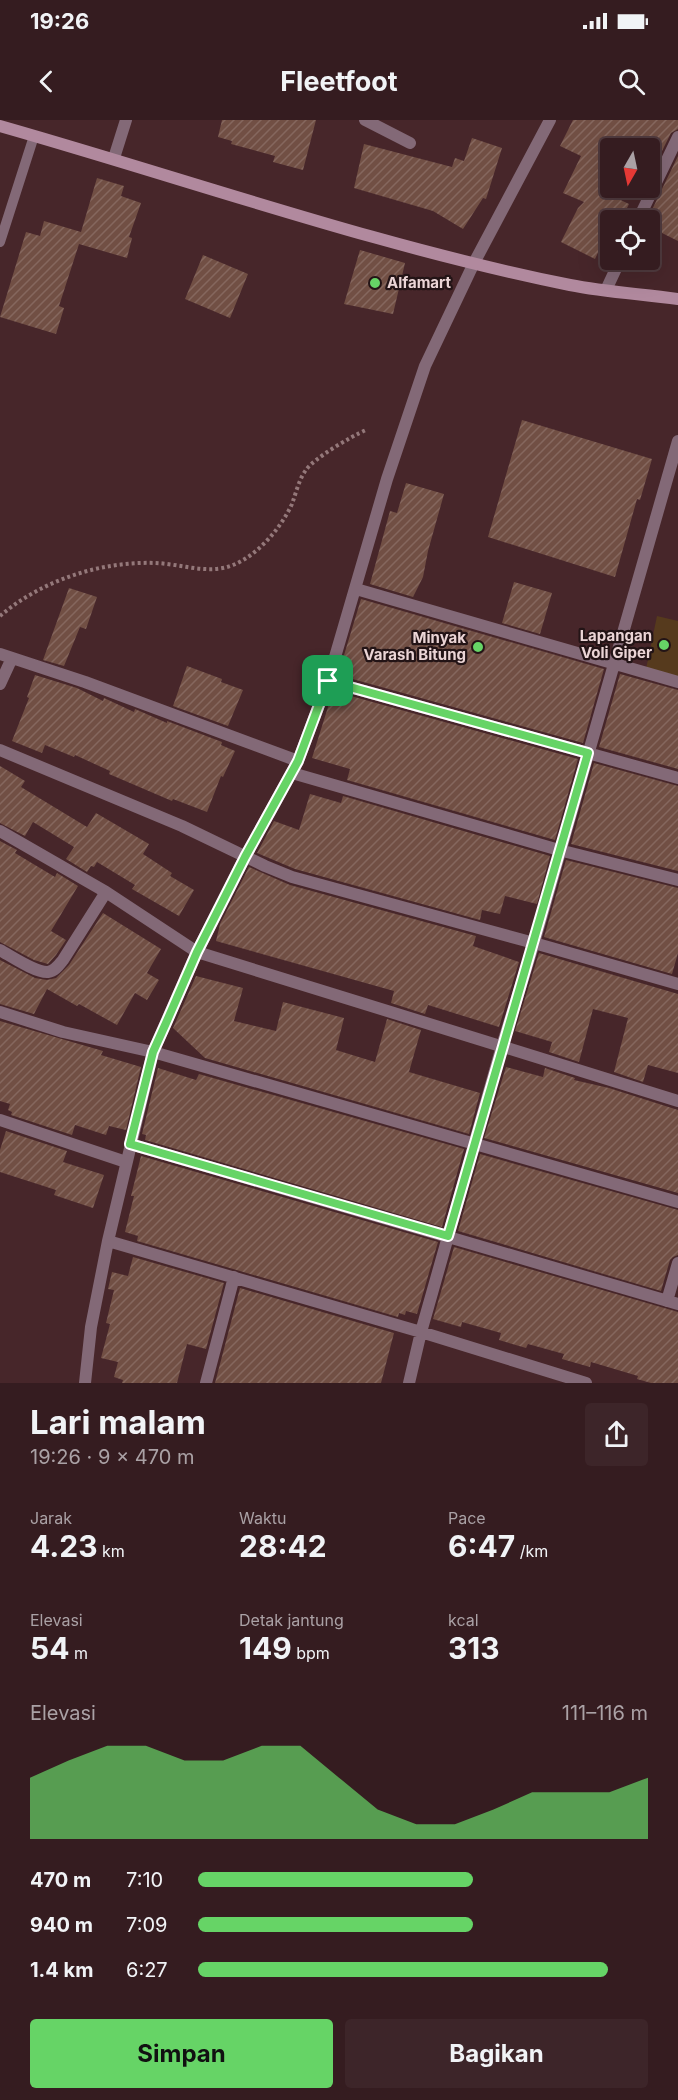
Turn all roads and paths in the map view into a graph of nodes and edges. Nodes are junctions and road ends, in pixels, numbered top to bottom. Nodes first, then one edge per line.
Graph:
1 (126, 120) edge
2 (365, 120) edge
3 (550, 120) edge
4 (0, 126) edge
5 (34, 136) junction
6 (678, 137) edge
7 (411, 143) dead end
8 (114, 158) junction
9 (643, 210) edge
10 (0, 242) edge
11 (474, 263) junction
12 (615, 270) edge
13 (606, 291) junction
14 (678, 299) edge
15 (366, 430) dead end
16 (678, 441) edge
17 (356, 589) junction
18 (0, 616) edge
19 (6, 656) edge
20 (614, 664) junction
21 (328, 681) junction
22 (678, 682) edge
23 (0, 684) edge
24 (0, 750) edge
25 (588, 753) junction
26 (298, 761) junction
27 (292, 773) junction
28 (678, 778) edge
29 (0, 831) edge
30 (559, 850) junction
31 (245, 857) junction
32 (678, 880) edge
33 (106, 892) junction
34 (534, 943) junction
35 (0, 950) edge
36 (197, 952) junction
37 (678, 984) edge
38 (0, 1012) edge
39 (502, 1046) junction
40 (153, 1052) junction
41 (678, 1101) edge
42 (0, 1120) edge
43 (130, 1144) junction
44 (474, 1144) junction
45 (126, 1162) junction
46 (678, 1202) edge
47 (448, 1236) junction
48 (108, 1241) junction
49 (678, 1263) edge
50 (234, 1277) junction
51 (673, 1303) edge
52 (421, 1332) junction
53 (85, 1383) edge
54 (206, 1383) edge
55 (409, 1383) edge
56 (586, 1383) edge

1 - 8 street
2 - 7 street
3 - 11 street
4 - 5 street
5 - 8 street
5 - 10 lane
6 - 9 street
8 - 11 street
11 - 13 street
11 - 17 street
12 - 13 street
13 - 14 street
15 - 18 path
16 - 20 street
17 - 20 street
17 - 21 street
19 - 23 street
19 - 26 street
20 - 22 street
20 - 25 street
21 - 25 street
21 - 26 street
24 - 31 street
25 - 28 street
25 - 30 street
26 - 27 street
27 - 30 street
27 - 31 street
29 - 33 street
30 - 32 street
30 - 34 street
31 - 34 street
31 - 36 street
33 - 35 street
33 - 36 street
34 - 37 street
34 - 39 street
36 - 39 street
36 - 40 street
38 - 40 street
39 - 41 street
39 - 44 street
40 - 43 street
40 - 44 street
42 - 45 street
43 - 45 street
43 - 47 street
44 - 46 street
44 - 47 street
45 - 48 street
47 - 51 street
47 - 52 street
48 - 50 street
48 - 53 street
49 - 51 street
50 - 52 street
50 - 54 street
52 - 55 street
52 - 56 street

